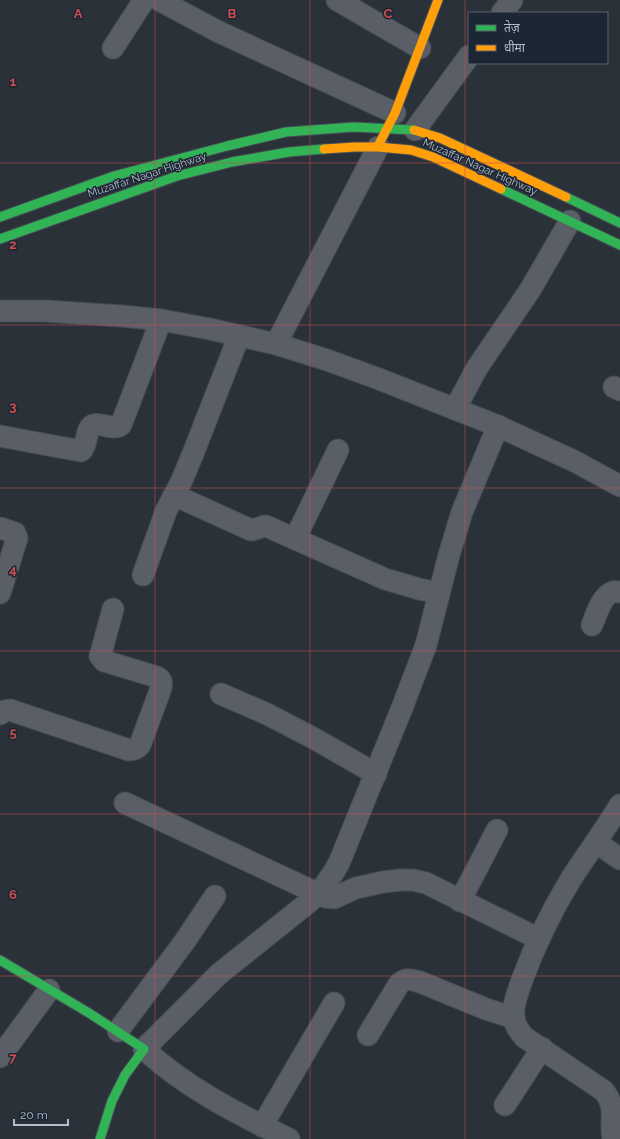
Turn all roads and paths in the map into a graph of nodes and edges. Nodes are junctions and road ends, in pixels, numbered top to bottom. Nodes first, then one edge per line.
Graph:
1 (144, 0) edge
2 (159, 0) edge
3 (337, 0) edge
4 (438, 0) edge
5 (512, 0) edge
6 (503, 12) edge
7 (113, 48) dead end
8 (420, 48) junction
9 (468, 57) edge
10 (391, 120) junction
11 (415, 130) junction
12 (378, 147) junction
13 (0, 217) edge
14 (619, 220) edge
15 (570, 221) junction
16 (0, 239) edge
17 (620, 245) edge
18 (0, 311) edge
19 (161, 320) junction
20 (239, 336) junction
21 (276, 344) junction
22 (455, 409) junction
23 (498, 426) junction
24 (0, 436) edge
25 (338, 450) dead end
26 (620, 486) edge
27 (174, 495) junction
28 (0, 528) edge
29 (295, 539) junction
30 (143, 575) dead end
31 (620, 592) edge
32 (0, 593) edge
33 (439, 593) junction
34 (114, 609) dead end
35 (592, 625) dead end
36 (221, 694) dead end
37 (0, 714) edge
38 (376, 774) junction
39 (125, 803) dead end
40 (620, 805) edge
41 (497, 830) dead end
42 (596, 842) junction
43 (620, 859) edge
44 (317, 894) junction
45 (215, 896) dead end
46 (460, 900) junction
47 (539, 939) junction
48 (0, 960) edge
49 (49, 990) junction
50 (334, 1003) dead end
51 (514, 1018) junction
52 (118, 1032) junction
53 (368, 1035) dead end
54 (542, 1048) junction
55 (144, 1049) junction
56 (0, 1057) edge
57 (615, 1092) edge
58 (505, 1105) dead end
59 (262, 1126) junction
60 (100, 1139) edge
61 (288, 1139) edge
62 (613, 1139) edge

1 - 7 street
2 - 10 street
3 - 8 street
4 - 8 main road
5 - 6 street
8 - 10 main road
9 - 11 street
10 - 11 main road, Muzaffar Nagar Highway
10 - 12 main road
10 - 13 main road, Muzaffar Nagar Highway
11 - 14 main road, Muzaffar Nagar Highway
12 - 15 main road, Muzaffar Nagar Highway
12 - 16 main road, Muzaffar Nagar Highway
12 - 21 street
15 - 17 main road, Muzaffar Nagar Highway
15 - 22 street
18 - 19 street
19 - 20 street
19 - 24 street
20 - 21 street
20 - 27 street
21 - 22 street
22 - 23 street
23 - 26 street
23 - 33 street
25 - 29 street
27 - 29 street
27 - 30 street
28 - 32 street
29 - 33 street
31 - 35 street
33 - 38 street
34 - 37 street
36 - 38 street
38 - 44 street
39 - 44 street
40 - 42 street
41 - 46 street
42 - 43 street
42 - 47 street
44 - 46 street
44 - 55 street
45 - 52 street
46 - 47 street
47 - 51 street
48 - 49 main road
49 - 52 main road
49 - 56 street
50 - 59 street
51 - 53 street
51 - 54 street
52 - 55 main road
54 - 57 street
54 - 58 street
55 - 59 street
55 - 60 main road
57 - 62 street
59 - 61 street

